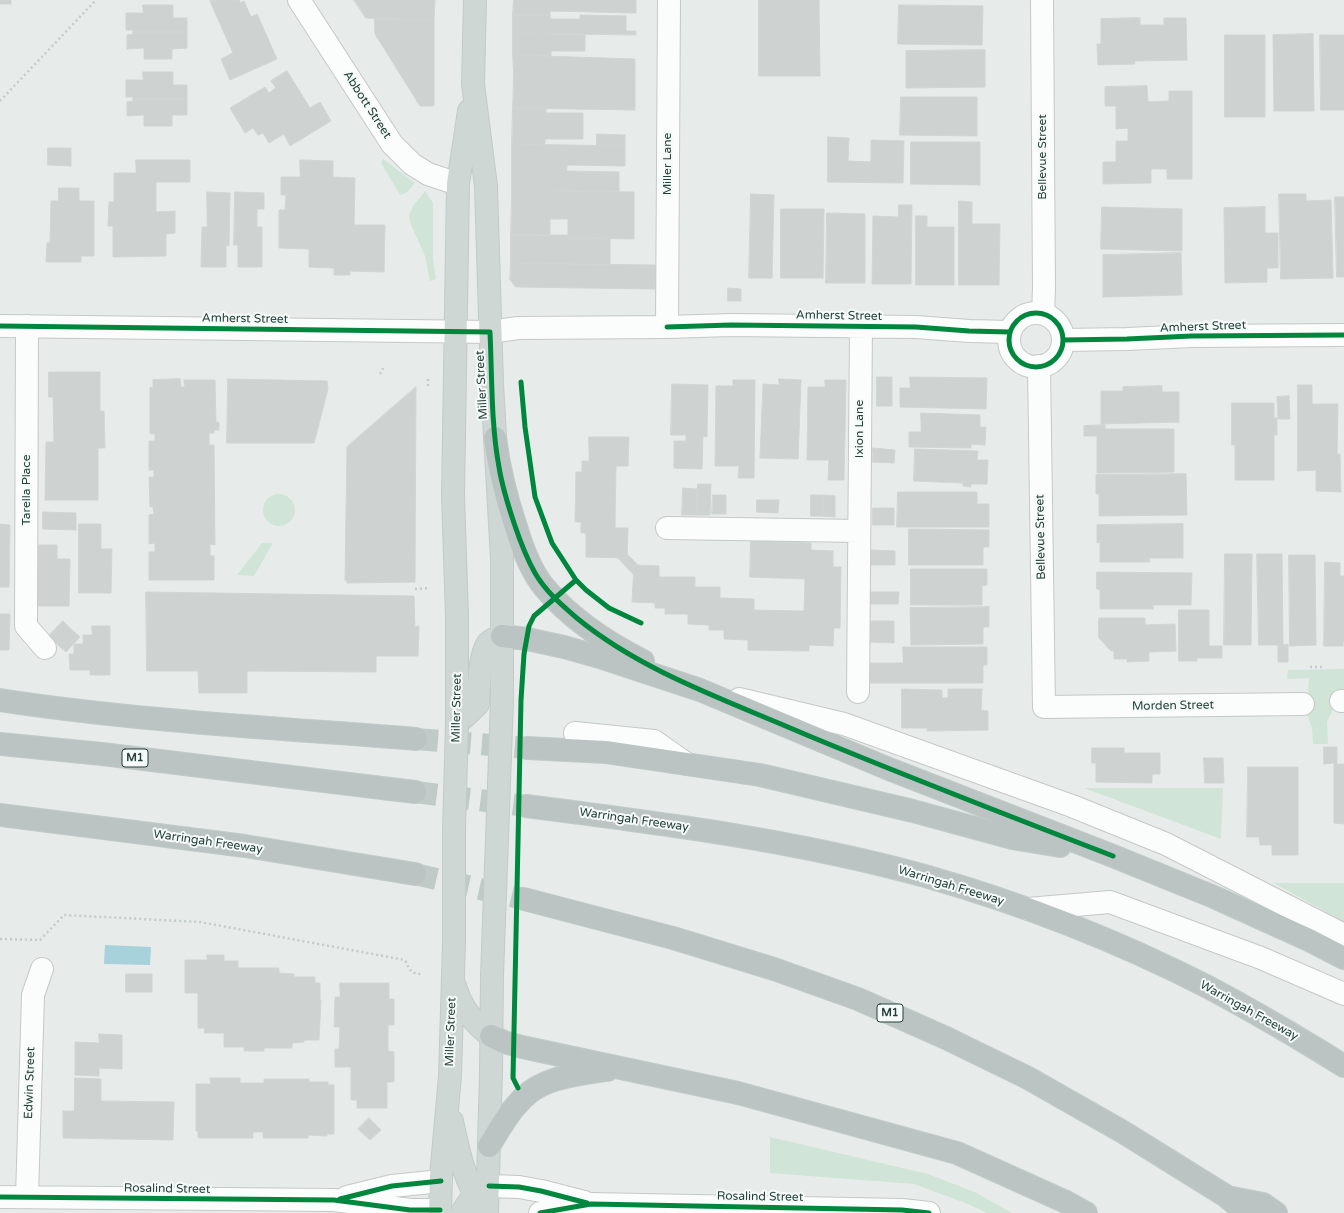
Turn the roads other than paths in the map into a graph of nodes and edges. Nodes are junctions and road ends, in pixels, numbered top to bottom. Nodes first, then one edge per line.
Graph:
1 (299, 0) edge
2 (475, 0) edge
3 (670, 0) edge
4 (1042, 0) edge
5 (473, 84) junction
6 (458, 184) junction
7 (1043, 314) junction
8 (0, 326) edge
9 (27, 326) junction
10 (861, 326) junction
11 (667, 327) junction
12 (456, 332) junction
13 (490, 332) junction
14 (1010, 332) junction
15 (1344, 335) edge
16 (1062, 340) junction
17 (1039, 366) junction
18 (495, 438) junction
19 (667, 528) dead end
20 (859, 531) junction
21 (502, 636) junction
22 (45, 648) dead end
23 (700, 690) junction
24 (858, 692) dead end
25 (0, 700) edge
26 (467, 701) junction
27 (1303, 704) dead end
28 (1044, 707) joint
29 (575, 733) dead end
30 (416, 739) tunnel mouth
31 (0, 744) edge
32 (527, 748) tunnel mouth
33 (687, 764) junction
34 (415, 792) tunnel mouth
35 (526, 806) tunnel mouth
36 (0, 815) edge
37 (1113, 856) junction
38 (415, 874) tunnel mouth
39 (524, 899) tunnel mouth
40 (1028, 910) junction
41 (1344, 935) edge
42 (1344, 958) edge
43 (42, 970) dead end
44 (454, 975) junction
45 (1344, 994) edge
46 (491, 1036) junction
47 (1344, 1066) edge
48 (620, 1069) junction
49 (448, 1096) junction
50 (490, 1146) junction
51 (441, 1181) junction
52 (482, 1190) junction
53 (0, 1196) edge
54 (1226, 1196) junction
55 (27, 1197) junction
56 (334, 1200) junction
57 (591, 1204) junction
58 (440, 1212) edge
59 (462, 1213) edge
60 (488, 1213) edge
61 (540, 1213) edge
62 (929, 1213) edge
63 (1086, 1213) edge
64 (1246, 1213) edge
65 (1276, 1213) edge

1 - 6 street, Abbott Street
2 - 5 main road, Miller Street
3 - 11 street, Miller Lane
4 - 7 street, Bellevue Street
5 - 6 main road, Miller Street
5 - 13 main road, Miller Street
6 - 12 main road, Miller Street
7 - 14 street
7 - 16 street
8 - 9 street, Amherst Street
9 - 12 street, Amherst Street
9 - 22 street, Tarella Place
10 - 11 street, Amherst Street
10 - 14 street, Amherst Street
10 - 20 street, Ixion Lane
11 - 13 street, Amherst Street
12 - 13 street, Amherst Street
12 - 26 main road, Miller Street
13 - 18 main road, Miller Street
14 - 17 street
15 - 16 street, Amherst Street
16 - 17 street
17 - 28 street, Bellevue Street
18 - 21 main road, Miller Street
18 - 23 highway
19 - 20 street
20 - 24 street, Ixion Lane
21 - 23 highway
21 - 26 main road
21 - 46 main road, Miller Street, bridge
23 - 37 highway
23 - 41 street
25 - 30 highway
26 - 44 main road, Miller Street, bridge
27 - 28 street, Morden Street
29 - 33 street
31 - 34 highway, M1
32 - 33 highway
33 - 37 highway
35 - 40 highway, Warringah Freeway
36 - 38 highway, Warringah Freeway
37 - 42 highway
39 - 54 highway, M1
40 - 45 street
40 - 47 highway, Warringah Freeway
43 - 55 street, Edwin Street
44 - 46 main road
44 - 49 main road, Miller Street
46 - 48 highway
46 - 50 main road, Miller Street
48 - 50 highway
48 - 63 highway
49 - 51 main road, Miller Street
49 - 52 main road
50 - 52 main road, Miller Street
51 - 56 street, Rosalind Street
51 - 58 main road, Miller Street
52 - 57 street, Rosalind Street
52 - 59 main road
52 - 60 main road
53 - 55 street, Rosalind Street
54 - 64 highway, M1
54 - 65 highway, M1
55 - 56 street, Rosalind Street
56 - 58 street, Rosalind Street
57 - 61 street, Rosalind Street
57 - 62 street, Rosalind Street

